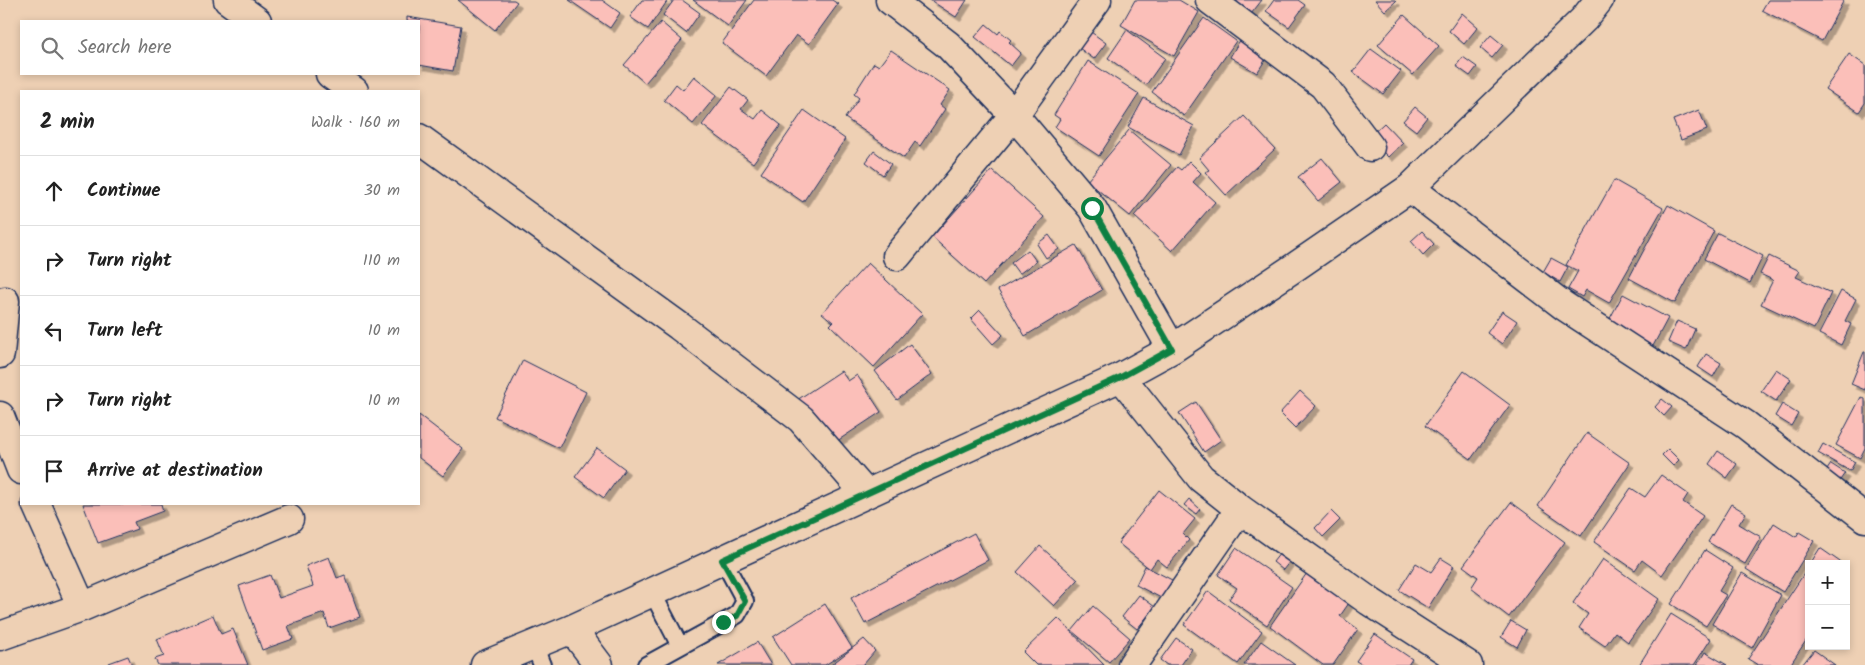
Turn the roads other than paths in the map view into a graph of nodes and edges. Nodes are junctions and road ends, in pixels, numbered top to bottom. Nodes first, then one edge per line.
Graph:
1 (228, 0) edge
2 (890, 0) edge
3 (1097, 0) edge
4 (1210, 0) edge
5 (1599, 0) edge
6 (256, 20) edge
7 (331, 75) edge
8 (353, 90) edge
9 (1014, 115) junction
10 (420, 139) edge
11 (1370, 147) dead end
12 (1410, 188) junction
13 (897, 256) dead end
14 (5, 301) dead end
15 (1172, 349) junction
16 (0, 354) edge
17 (1121, 377) junction
18 (0, 416) edge
19 (20, 467) edge
20 (866, 494) junction
21 (36, 505) edge
22 (1240, 509) junction
23 (1865, 518) edge
24 (290, 519) dead end
25 (722, 560) junction
26 (652, 592) junction
27 (82, 607) junction
28 (572, 629) junction
29 (0, 636) edge
30 (680, 646) junction
31 (538, 655) edge
32 (485, 665) edge
33 (599, 665) edge
34 (646, 665) edge
35 (1132, 665) edge
36 (1468, 665) edge

1 - 6 street
2 - 9 street
3 - 9 street
4 - 11 street
5 - 12 street
7 - 8 street
9 - 13 street
9 - 15 street
10 - 20 street
12 - 15 street
12 - 23 street
14 - 16 street
15 - 17 street
17 - 20 street
17 - 22 street
18 - 19 street
20 - 25 street
21 - 27 street
22 - 35 street
22 - 36 street
24 - 27 street
25 - 26 street
25 - 30 lane
26 - 28 street
26 - 30 lane
27 - 29 street
28 - 31 street
28 - 33 street
30 - 34 lane
31 - 32 street

